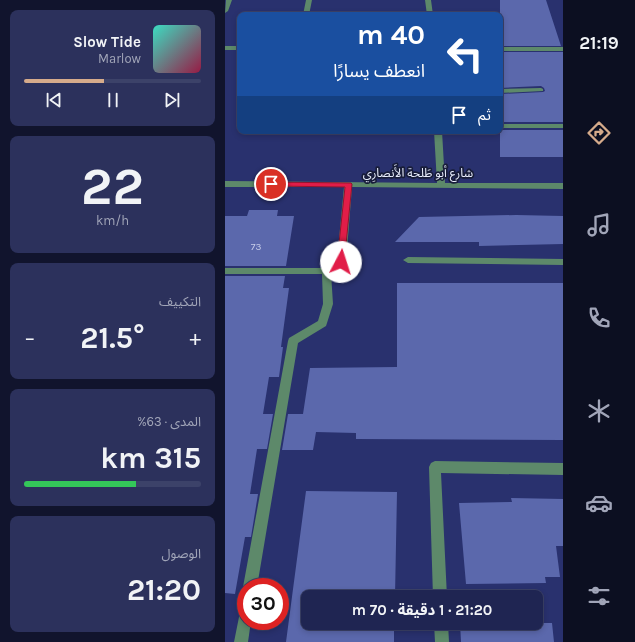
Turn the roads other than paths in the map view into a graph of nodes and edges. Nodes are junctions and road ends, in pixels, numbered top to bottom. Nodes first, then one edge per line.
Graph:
1 (229, 0) edge
2 (309, 0) edge
3 (429, 0) edge
4 (225, 11) edge
5 (307, 12) edge
6 (429, 12) edge
7 (225, 48) edge
8 (237, 48) edge
9 (503, 48) edge
10 (563, 49) edge
11 (503, 90) edge
12 (541, 90) dead end
13 (503, 126) edge
14 (563, 126) edge
15 (438, 134) edge
16 (225, 184) edge
17 (349, 184) junction
18 (441, 185) junction
19 (563, 186) edge
20 (408, 260) dead end
21 (563, 262) edge
22 (225, 271) edge
23 (326, 271) junction
24 (563, 469) edge
25 (252, 578) edge
26 (440, 590) edge
27 (243, 630) edge
28 (441, 630) edge
29 (241, 642) edge
30 (442, 642) edge

1 - 4 street
2 - 5 street
3 - 6 street
7 - 8 street
9 - 10 street
11 - 12 street
13 - 14 street
15 - 18 street
16 - 17 street, شارع أبو طَلحة الأَنصارِي
17 - 18 street, شارع أبو طَلحة الأَنصارِي
17 - 23 street
18 - 19 street, شارع أبو طَلحة الأَنصارِي
20 - 21 street
22 - 23 street
23 - 25 street
24 - 26 street
27 - 29 street
28 - 30 street

